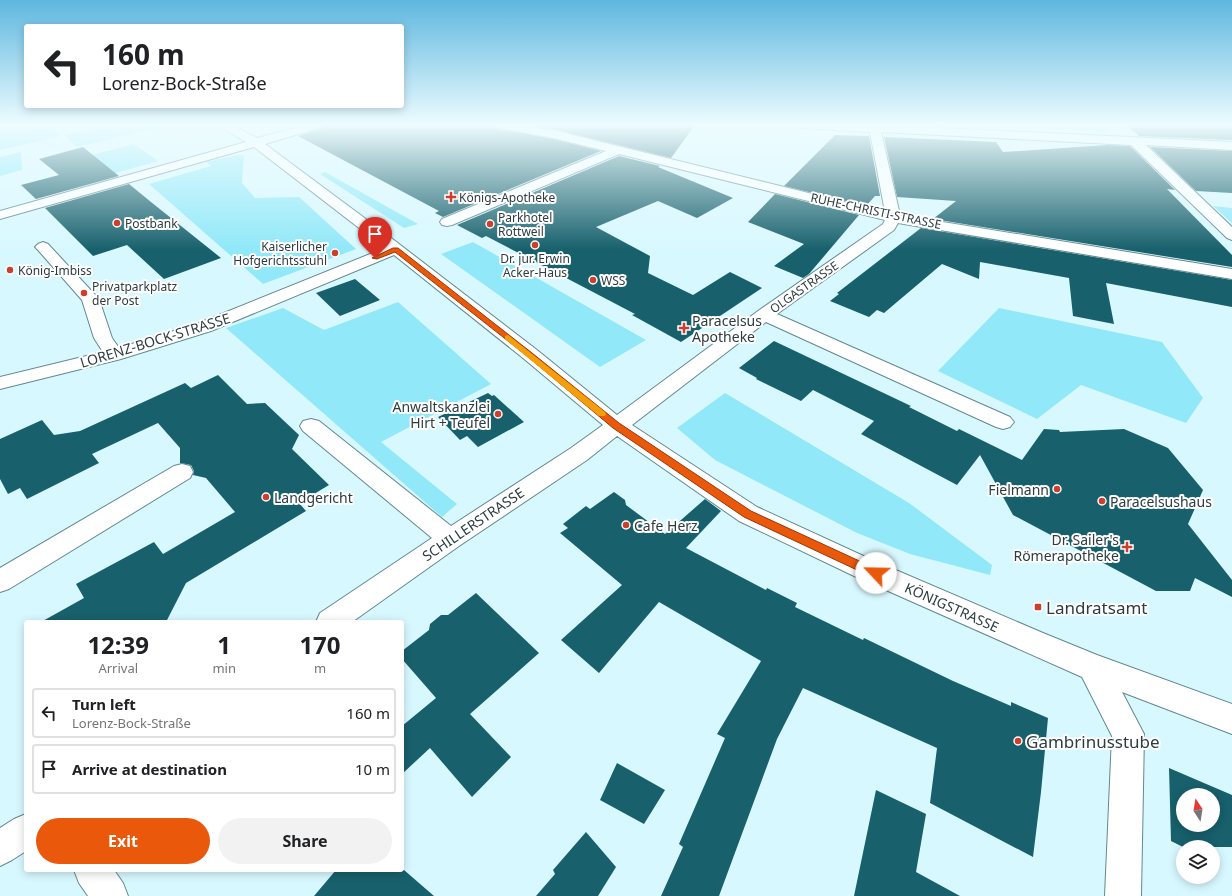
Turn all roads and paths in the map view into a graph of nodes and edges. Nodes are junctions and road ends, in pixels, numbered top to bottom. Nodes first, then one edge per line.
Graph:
1 (168, 167) edge
2 (288, 167) edge
3 (578, 167) edge
4 (686, 167) edge
5 (883, 167) edge
6 (1161, 167) edge
7 (0, 215) edge
8 (894, 218) junction
9 (447, 222) dead end
10 (1232, 235) edge
11 (43, 247) dead end
12 (396, 249) junction
13 (1232, 274) edge
14 (764, 315) junction
15 (114, 355) junction
16 (0, 383) edge
17 (1003, 422) dead end
18 (616, 425) junction
19 (311, 426) dead end
20 (182, 472) dead end
21 (450, 539) junction
22 (0, 581) edge
23 (333, 620) edge
24 (1092, 667) junction
25 (1232, 719) edge
26 (24, 832) edge
27 (0, 848) edge
28 (93, 872) edge
29 (110, 896) edge
30 (1123, 896) edge

1 - 7 street
2 - 12 street, KÖNIGSTRASSE
3 - 9 street
4 - 8 street, RUHE-CHRISTI-STRASSE
5 - 8 street
6 - 10 street
8 - 13 street, RUHE-CHRISTI-STRASSE
8 - 14 street, OLGASTRASSE
11 - 15 street
12 - 15 street, LORENZ-BOCK-STRASSE
12 - 18 street, KÖNIGSTRASSE
14 - 17 street
14 - 18 street, OLGASTRASSE
15 - 16 street, LORENZ-BOCK-STRASSE
18 - 21 street, SCHILLERSTRASSE
18 - 24 street, KÖNIGSTRASSE
19 - 21 street
20 - 22 street
21 - 23 street, SCHILLERSTRASSE
24 - 25 street, KÖNIGSTRASSE
24 - 30 street
26 - 27 street
28 - 29 street

